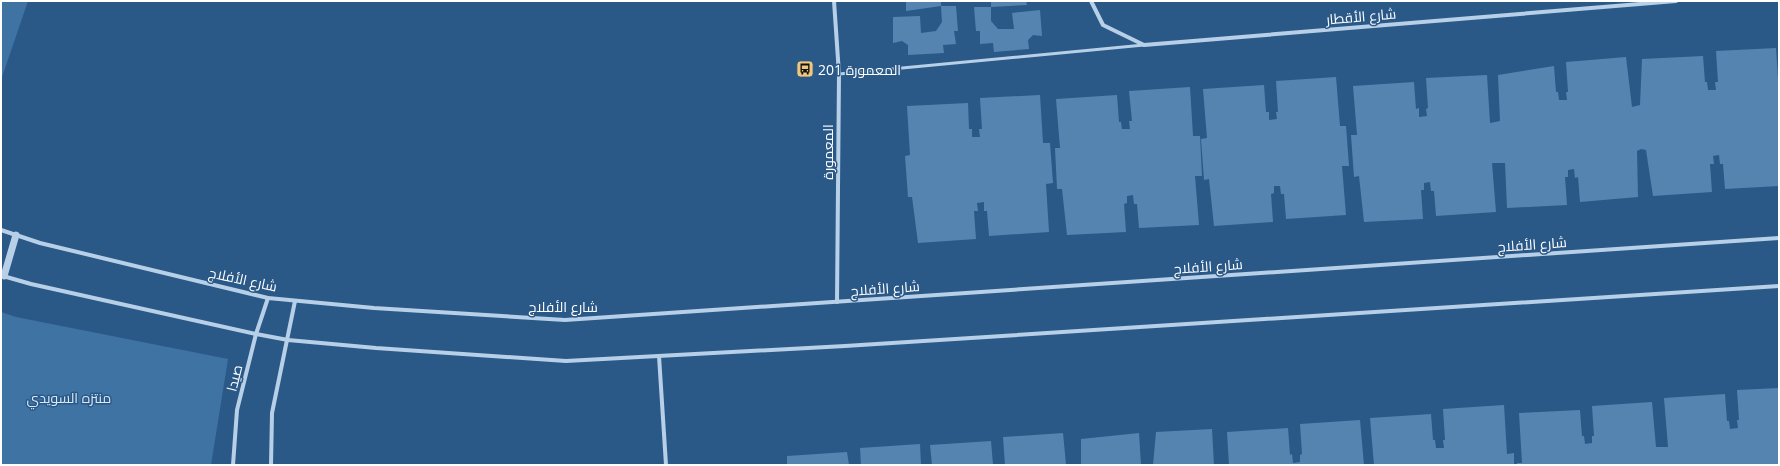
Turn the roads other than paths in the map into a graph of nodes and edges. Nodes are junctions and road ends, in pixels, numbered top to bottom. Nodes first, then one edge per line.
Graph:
1 (834, 1) edge
2 (1091, 1) edge
3 (1676, 1) edge
4 (1144, 46) junction
5 (839, 74) junction
6 (1, 230) edge
7 (16, 235) junction
8 (1779, 238) edge
9 (2, 276) edge
10 (1779, 286) edge
11 (268, 298) junction
12 (295, 301) junction
13 (837, 302) junction
14 (256, 334) junction
15 (288, 340) junction
16 (659, 356) junction
17 (233, 465) edge
18 (271, 465) edge
19 (666, 465) edge

1 - 5 street, المعمورة
2 - 4 street
3 - 4 street, شارع الأقطار
4 - 5 lane
5 - 13 street, المعمورة
6 - 7 street, شارع الأفلاج
7 - 9 street
7 - 11 street, شارع الأفلاج
8 - 13 street, شارع الأفلاج
9 - 14 street
10 - 16 street
11 - 12 street, شارع الأفلاج
11 - 14 street, صيدا
12 - 13 street, شارع الأفلاج
12 - 15 street
14 - 15 street
14 - 17 street, صيدا
15 - 16 street
15 - 18 street
16 - 19 street

